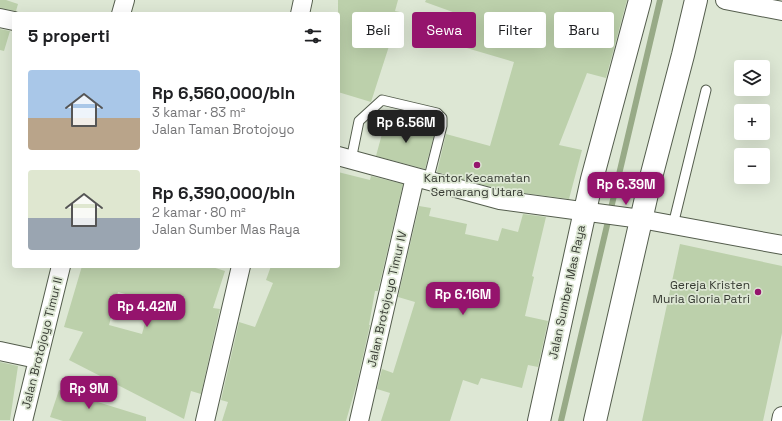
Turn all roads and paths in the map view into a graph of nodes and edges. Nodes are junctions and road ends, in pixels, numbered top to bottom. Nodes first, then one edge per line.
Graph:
1 (125, 0) edge
2 (303, 0) edge
3 (640, 0) edge
4 (696, 0) edge
5 (724, 0) edge
6 (782, 11) edge
7 (122, 12) edge
8 (300, 12) edge
9 (0, 18) edge
10 (12, 21) edge
11 (706, 90) dead end
12 (345, 158) edge
13 (422, 179) junction
14 (587, 211) junction
15 (638, 218) junction
16 (673, 225) junction
17 (782, 245) edge
18 (60, 268) edge
19 (241, 268) edge
20 (0, 351) edge
21 (37, 359) junction
22 (782, 416) edge
23 (23, 421) edge
24 (205, 421) edge
25 (359, 421) edge
26 (539, 421) edge
27 (595, 421) edge
28 (781, 421) edge

1 - 7 street
2 - 8 street
3 - 14 street, Jalan Sumber Mas Raya
4 - 15 street
5 - 6 street
9 - 10 street
11 - 16 lane
12 - 13 street
12 - 13 lane
13 - 14 street
13 - 25 street, Jalan Brotojoyo Timur IV
14 - 15 street
14 - 26 street, Jalan Sumber Mas Raya
15 - 16 street
15 - 27 street
16 - 17 street
18 - 21 street, Jalan Brotojoyo Timur II
19 - 24 street
20 - 21 street
21 - 23 street, Jalan Brotojoyo Timur II
22 - 28 street

